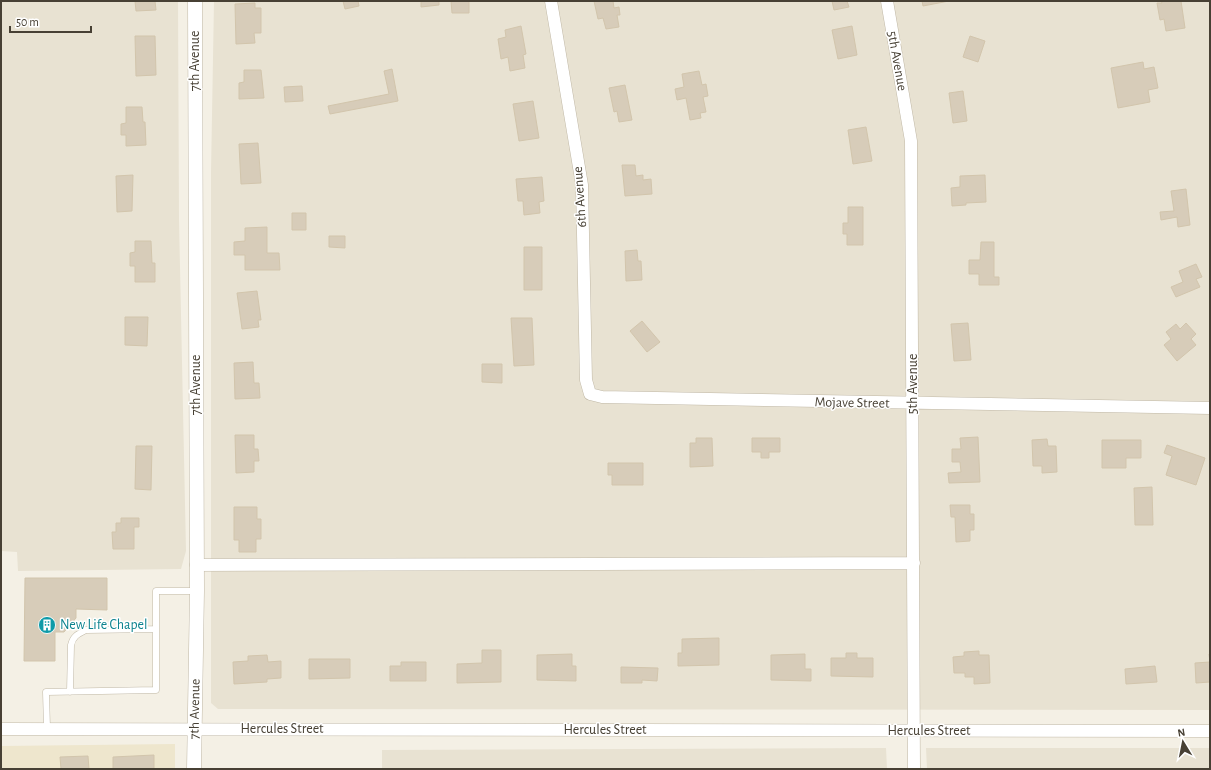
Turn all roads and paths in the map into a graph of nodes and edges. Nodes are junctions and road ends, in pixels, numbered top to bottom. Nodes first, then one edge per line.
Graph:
1 (195, 1) edge
2 (551, 1) edge
3 (887, 1) edge
4 (590, 394) joint
5 (914, 404) junction
6 (1210, 408) edge
7 (914, 563) junction
8 (196, 564) junction
9 (197, 591) junction
10 (156, 629) junction
11 (70, 692) junction
12 (47, 728) junction
13 (194, 728) junction
14 (1, 729) edge
15 (914, 731) junction
16 (1210, 731) edge
17 (194, 769) edge
18 (914, 769) edge

1 - 8 street, 7th Avenue
2 - 4 street, 6th Avenue
3 - 5 street, 5th Avenue
4 - 5 street, Mojave Street
5 - 6 street, Mojave Street
5 - 7 street, 5th Avenue
7 - 8 street
7 - 15 street, 5th Avenue
8 - 9 street, 7th Avenue
9 - 10 lane
9 - 13 street, 7th Avenue
10 - 11 lane
10 - 11 lane
11 - 12 lane
12 - 13 street, Hercules Street
12 - 14 street, Hercules Street
13 - 15 street, Hercules Street
13 - 17 street, 7th Avenue
15 - 16 street, Hercules Street
15 - 18 street, 5th Avenue

